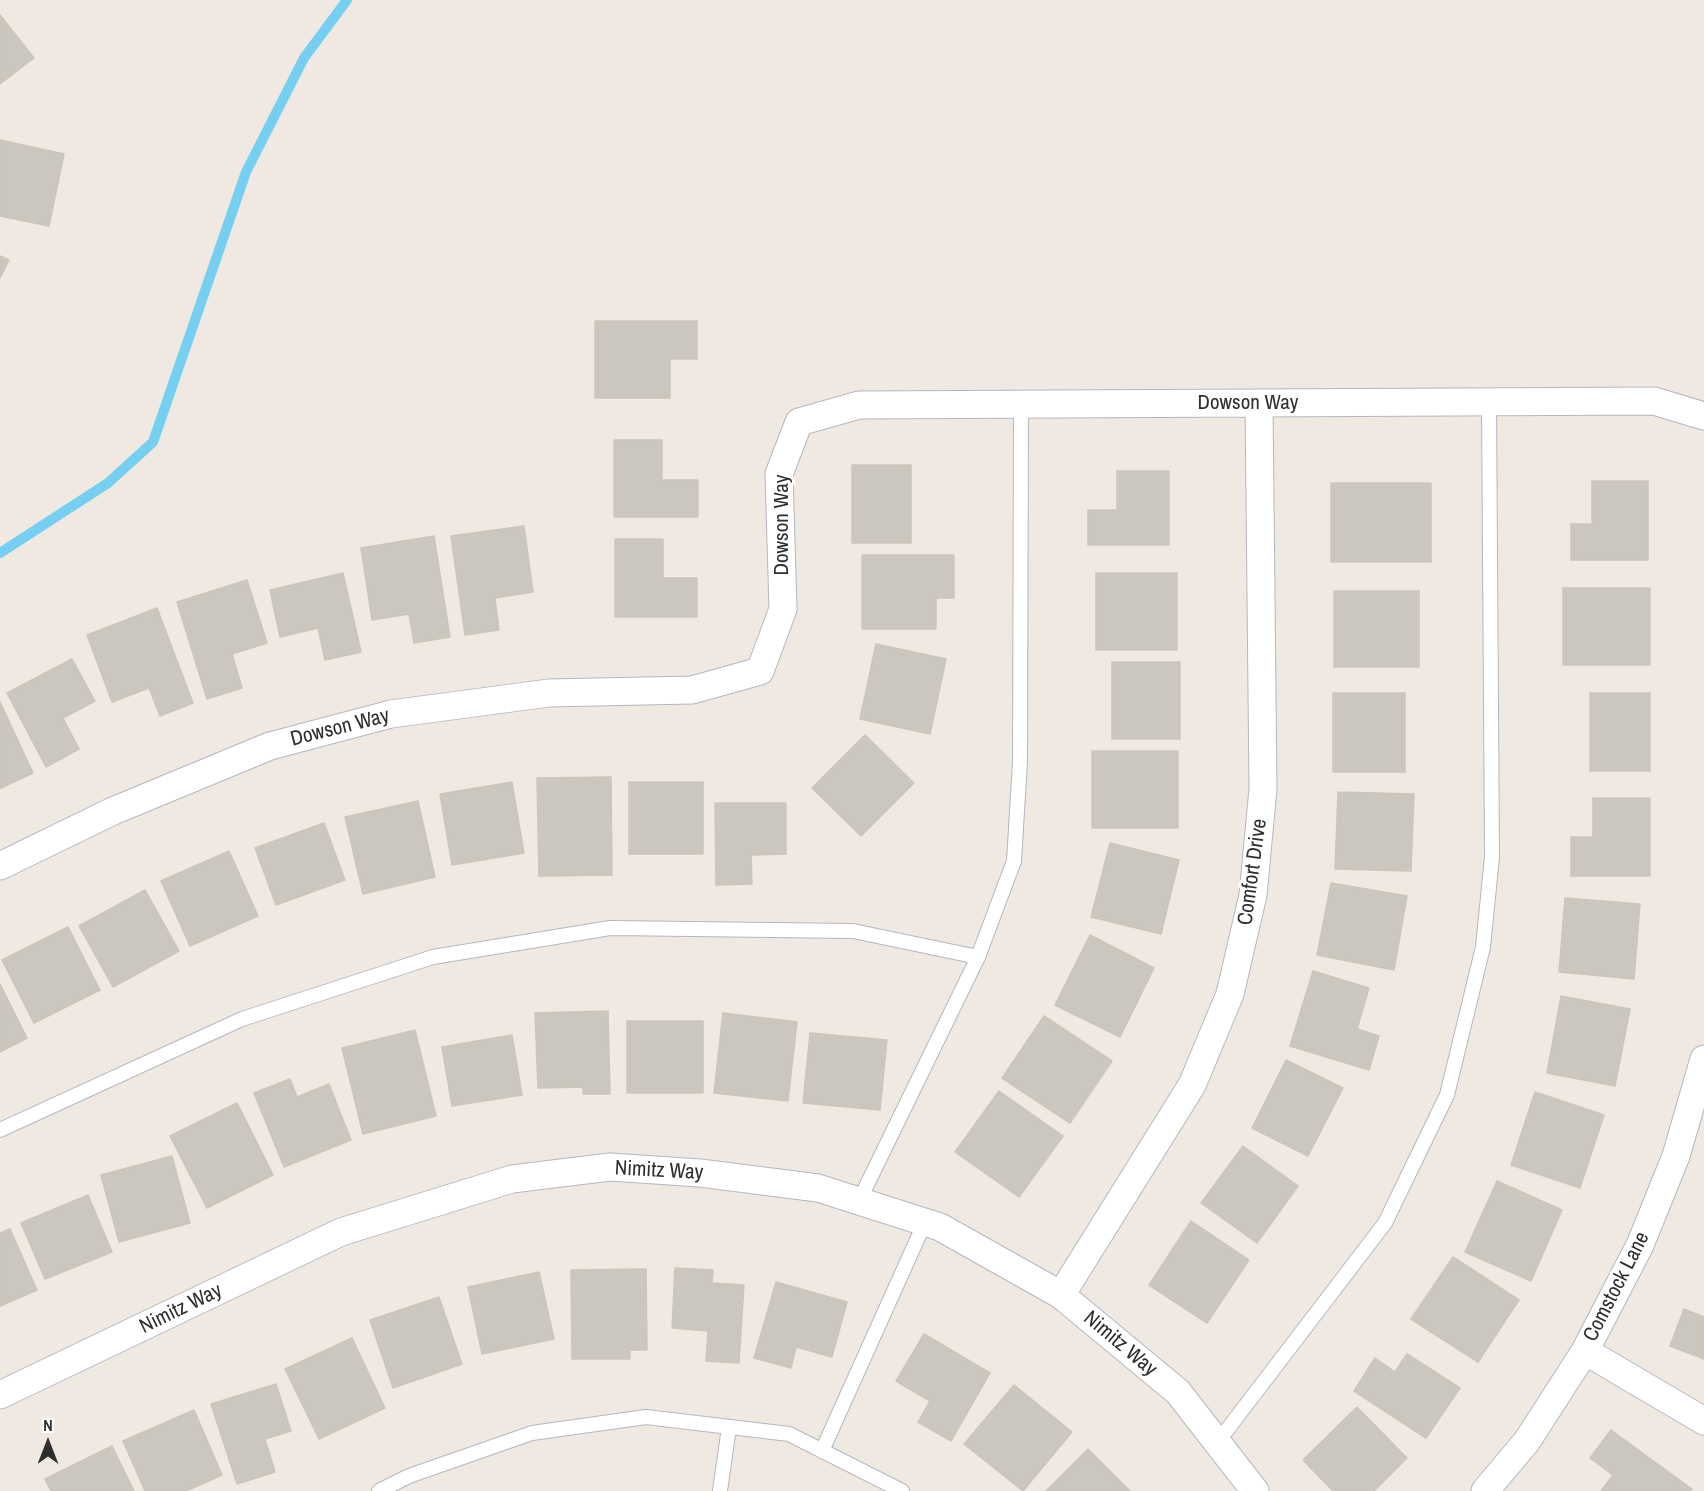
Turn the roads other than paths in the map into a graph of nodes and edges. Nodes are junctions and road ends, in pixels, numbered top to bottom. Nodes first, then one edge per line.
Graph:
1 (1489, 402) junction
2 (1259, 403) junction
3 (1022, 405) junction
4 (1704, 416) edge
5 (0, 866) edge
6 (978, 957) junction
7 (1704, 1059) edge
8 (0, 1130) edge
9 (859, 1202) junction
10 (925, 1222) junction
11 (1061, 1295) junction
12 (1585, 1351) junction
13 (0, 1395) edge
14 (1704, 1421) edge
15 (729, 1427) junction
16 (1217, 1443) junction
17 (822, 1451) junction
18 (379, 1491) edge
19 (720, 1491) edge
20 (902, 1491) edge
21 (1256, 1491) edge
22 (1485, 1491) edge

1 - 2 street, Dowson Way
1 - 4 street, Dowson Way
1 - 16 lane
2 - 3 street, Dowson Way
2 - 11 street, Comfort Drive
3 - 5 street, Dowson Way
3 - 6 lane
6 - 8 lane
6 - 9 lane
7 - 12 street, Comstock Lane
9 - 10 street, Nimitz Way
9 - 13 street, Nimitz Way
10 - 11 street, Nimitz Way
10 - 17 lane
11 - 16 street, Nimitz Way
12 - 14 street
12 - 22 street, Comstock Lane
15 - 17 lane
15 - 18 lane
15 - 19 lane
16 - 21 street, Nimitz Way
17 - 20 lane

